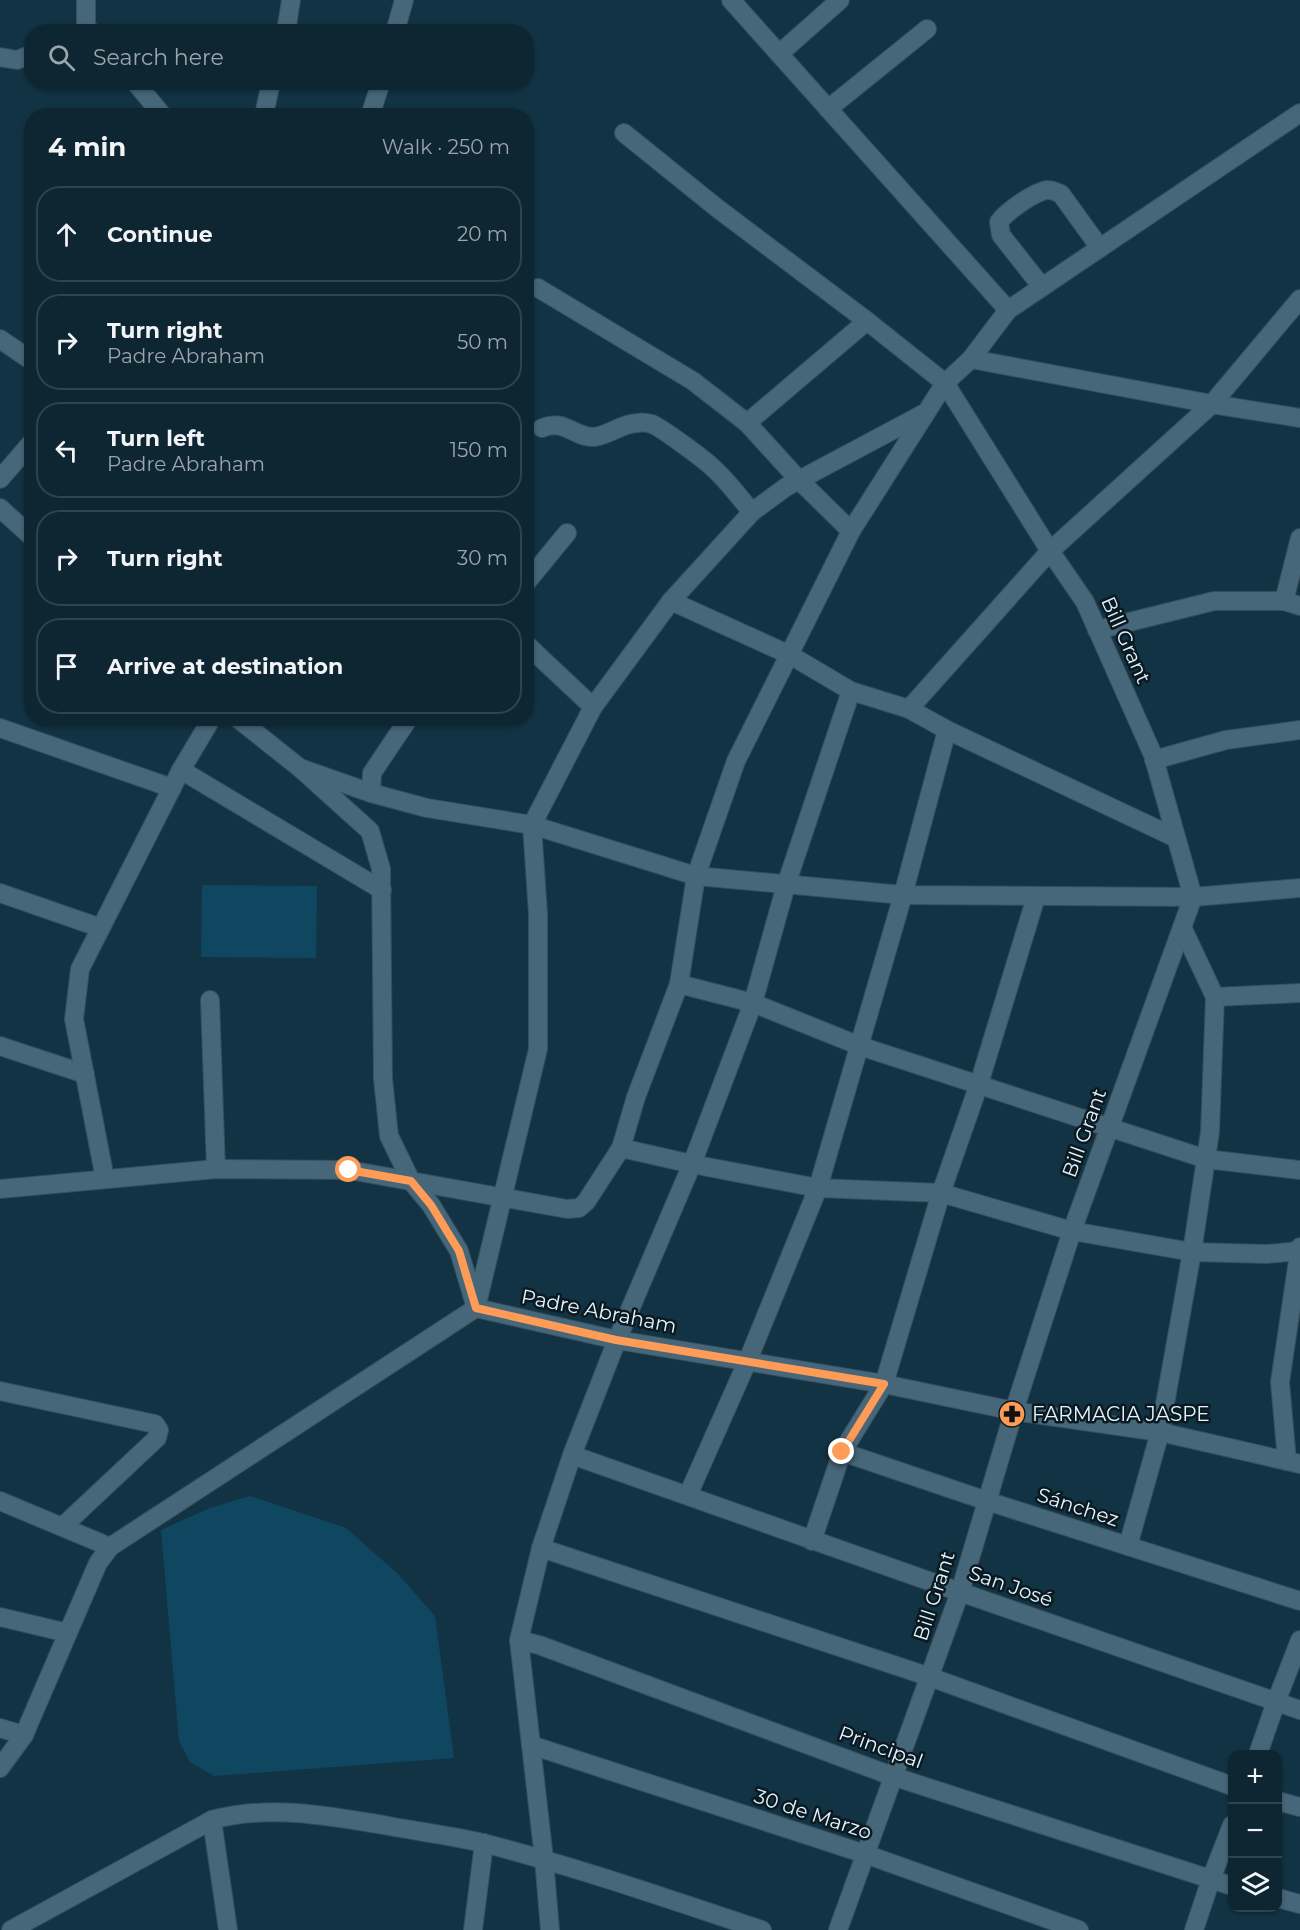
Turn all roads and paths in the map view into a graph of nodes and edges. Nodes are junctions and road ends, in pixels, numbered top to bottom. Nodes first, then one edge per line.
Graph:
1 (86, 0) edge
2 (291, 0) edge
3 (404, 0) edge
4 (731, 0) edge
5 (840, 0) edge
6 (84, 24) edge
7 (287, 24) edge
8 (397, 24) edge
9 (927, 29) dead end
10 (779, 54) junction
11 (0, 57) edge
12 (24, 57) edge
13 (142, 90) edge
14 (269, 90) edge
15 (378, 90) edge
16 (157, 108) edge
17 (265, 108) edge
18 (373, 108) edge
19 (828, 109) junction
20 (1300, 113) edge
21 (624, 133) dead end
22 (1100, 248) junction
23 (1042, 287) junction
24 (538, 288) dead end
25 (1300, 299) edge
26 (1008, 310) junction
27 (867, 321) junction
28 (0, 339) edge
29 (24, 356) edge
30 (971, 359) junction
31 (945, 383) junction
32 (1212, 404) junction
33 (926, 412) junction
34 (1300, 418) edge
35 (747, 423) junction
36 (542, 428) dead end
37 (24, 451) edge
38 (0, 479) edge
39 (799, 480) junction
40 (752, 512) junction
41 (3, 518) edge
42 (851, 531) junction
43 (24, 532) edge
44 (567, 533) dead end
45 (1300, 538) edge
46 (1050, 551) junction
47 (534, 573) edge
48 (671, 601) junction
49 (1292, 603) edge
50 (1097, 630) junction
51 (534, 652) edge
52 (790, 655) junction
53 (851, 691) junction
54 (593, 707) junction
55 (909, 709) junction
56 (207, 726) edge
57 (247, 726) edge
58 (404, 726) edge
59 (0, 728) edge
60 (946, 730) junction
61 (1300, 730) edge
62 (1154, 760) junction
63 (300, 768) junction
64 (181, 770) junction
65 (172, 788) junction
66 (370, 793) junction
67 (532, 825) junction
68 (1176, 838) junction
69 (696, 876) junction
70 (786, 885) junction
71 (1300, 888) edge
72 (382, 890) junction
73 (0, 893) edge
74 (903, 895) junction
75 (1036, 897) junction
76 (1193, 897) junction
77 (1182, 927) junction
78 (101, 928) junction
79 (679, 984) junction
80 (1300, 993) edge
81 (1215, 997) junction
82 (210, 1000) dead end
83 (753, 1003) junction
84 (860, 1046) junction
85 (0, 1047) edge
86 (85, 1074) junction
87 (979, 1084) junction
88 (1110, 1128) junction
89 (621, 1148) junction
90 (1206, 1159) junction
91 (692, 1164) junction
92 (216, 1169) junction
93 (1300, 1170) edge
94 (105, 1179) junction
95 (411, 1181) junction
96 (818, 1188) junction
97 (0, 1189) edge
98 (941, 1193) junction
99 (504, 1197) junction
100 (1072, 1231) junction
101 (1300, 1249) edge
102 (1192, 1252) junction
103 (476, 1308) junction
104 (616, 1340) junction
105 (748, 1360) junction
106 (884, 1384) junction
107 (0, 1391) edge
108 (1014, 1412) junction
109 (1160, 1432) junction
110 (842, 1452) junction
111 (572, 1455) junction
112 (1293, 1462) edge
113 (688, 1495) junction
114 (0, 1501) edge
115 (987, 1501) junction
116 (62, 1527) junction
117 (812, 1541) junction
118 (1128, 1546) junction
119 (110, 1547) junction
120 (541, 1548) junction
121 (960, 1592) junction
122 (1300, 1601) edge
123 (0, 1617) edge
124 (68, 1633) junction
125 (519, 1640) junction
126 (1300, 1640) edge
127 (930, 1677) junction
128 (1276, 1702) junction
129 (1300, 1710) edge
130 (0, 1728) edge
131 (24, 1735) junction
132 (531, 1744) junction
133 (1260, 1750) edge
134 (0, 1768) edge
135 (892, 1776) junction
136 (1228, 1784) edge
137 (1282, 1801) edge
138 (1300, 1807) edge
139 (212, 1820) junction
140 (1228, 1838) edge
141 (484, 1843) junction
142 (865, 1854) junction
143 (544, 1859) junction
144 (1211, 1880) junction
145 (1228, 1885) edge
146 (1282, 1899) edge
147 (1300, 1904) edge
148 (10, 1930) edge
149 (228, 1930) edge
150 (240, 1930) edge
151 (473, 1930) edge
152 (550, 1930) edge
153 (762, 1930) edge
154 (837, 1930) edge
155 (1079, 1930) edge
156 (1194, 1930) edge

1 - 6 street
2 - 7 street
3 - 8 street
4 - 10 street
5 - 10 street
9 - 19 street
10 - 19 street
11 - 12 street
13 - 16 street
14 - 17 street
15 - 18 street
19 - 26 street
20 - 22 street
21 - 27 street, Bill Grant
22 - 23 street
22 - 23 street
23 - 26 street
24 - 35 street
25 - 32 street
26 - 30 street
27 - 31 street, Bill Grant
27 - 35 street
28 - 29 street
30 - 31 street
30 - 32 street
31 - 33 street
31 - 46 street, Bill Grant
32 - 34 street
32 - 46 street
33 - 39 street
33 - 42 street
35 - 39 street
36 - 40 street
37 - 38 street
39 - 40 street
39 - 42 street
40 - 48 street
41 - 43 street
42 - 52 street
44 - 47 street
45 - 49 street
46 - 50 street, Bill Grant
46 - 55 street
48 - 52 street
48 - 54 street
49 - 50 street
50 - 62 street, Bill Grant
51 - 54 street
52 - 53 street
52 - 69 street
53 - 55 street
53 - 70 street
54 - 67 street
55 - 60 street
56 - 64 street
57 - 63 street
58 - 66 street
59 - 65 street
60 - 68 street
60 - 74 street
61 - 62 street
62 - 68 street, Bill Grant
63 - 66 street
63 - 72 street
64 - 65 street
64 - 72 street
65 - 78 street
66 - 67 street
67 - 69 street
67 - 99 street
68 - 76 street, Bill Grant
69 - 70 street
69 - 79 street
70 - 74 street
70 - 83 street
71 - 76 street
72 - 95 street
73 - 78 street
74 - 75 street
74 - 84 street
75 - 76 street
75 - 87 street
76 - 77 street, Bill Grant
77 - 81 street
77 - 88 street, Bill Grant
78 - 86 street
79 - 83 street
79 - 89 street
80 - 81 street
81 - 90 street
82 - 92 street
83 - 84 street
83 - 91 street
84 - 87 street
84 - 96 street
85 - 86 street
86 - 94 street
87 - 88 street
87 - 98 street
88 - 90 street
88 - 100 street, Bill Grant
89 - 91 street
89 - 99 street
90 - 93 street
90 - 102 street
91 - 96 street
91 - 104 street
92 - 94 street
92 - 95 street
94 - 97 street
95 - 99 street
95 - 103 street
96 - 98 street
96 - 105 street
98 - 100 street
98 - 106 street
99 - 103 street
100 - 102 street
100 - 108 street, Bill Grant
101 - 102 street
101 - 112 street
102 - 109 street
103 - 104 street, Padre Abraham
103 - 119 street
104 - 105 street, Padre Abraham
104 - 111 street
105 - 106 street, Padre Abraham
105 - 113 street
106 - 108 street, Padre Abraham
106 - 110 street
107 - 116 street
108 - 109 street, Padre Abraham
108 - 115 street, Bill Grant
109 - 112 street, Padre Abraham
109 - 118 street
110 - 115 street, Sánchez
110 - 117 street
111 - 113 street, San José
111 - 120 street
113 - 117 street, San José
114 - 116 street
115 - 118 street, Sánchez
115 - 121 street, Bill Grant
116 - 119 street
117 - 121 street, San José
118 - 122 street, Sánchez
119 - 124 street
120 - 125 street
120 - 127 street
121 - 127 street, Bill Grant
121 - 128 street, San José
123 - 124 street
124 - 131 street
125 - 132 street
125 - 135 street, Principal
126 - 128 street
127 - 135 street, Bill Grant
127 - 136 street
128 - 129 street, San José
128 - 133 street
130 - 131 street
131 - 134 street
132 - 142 street, 30 de Marzo
132 - 143 street
135 - 142 street, Bill Grant
135 - 144 street, Principal
137 - 138 street
139 - 141 street
139 - 148 street
139 - 149 street
140 - 144 street
141 - 143 street
141 - 151 street
142 - 154 street, Bill Grant
142 - 155 street, 30 de Marzo
143 - 152 street
143 - 153 street
144 - 145 street, Principal
144 - 156 street
146 - 147 street
149 - 150 street

